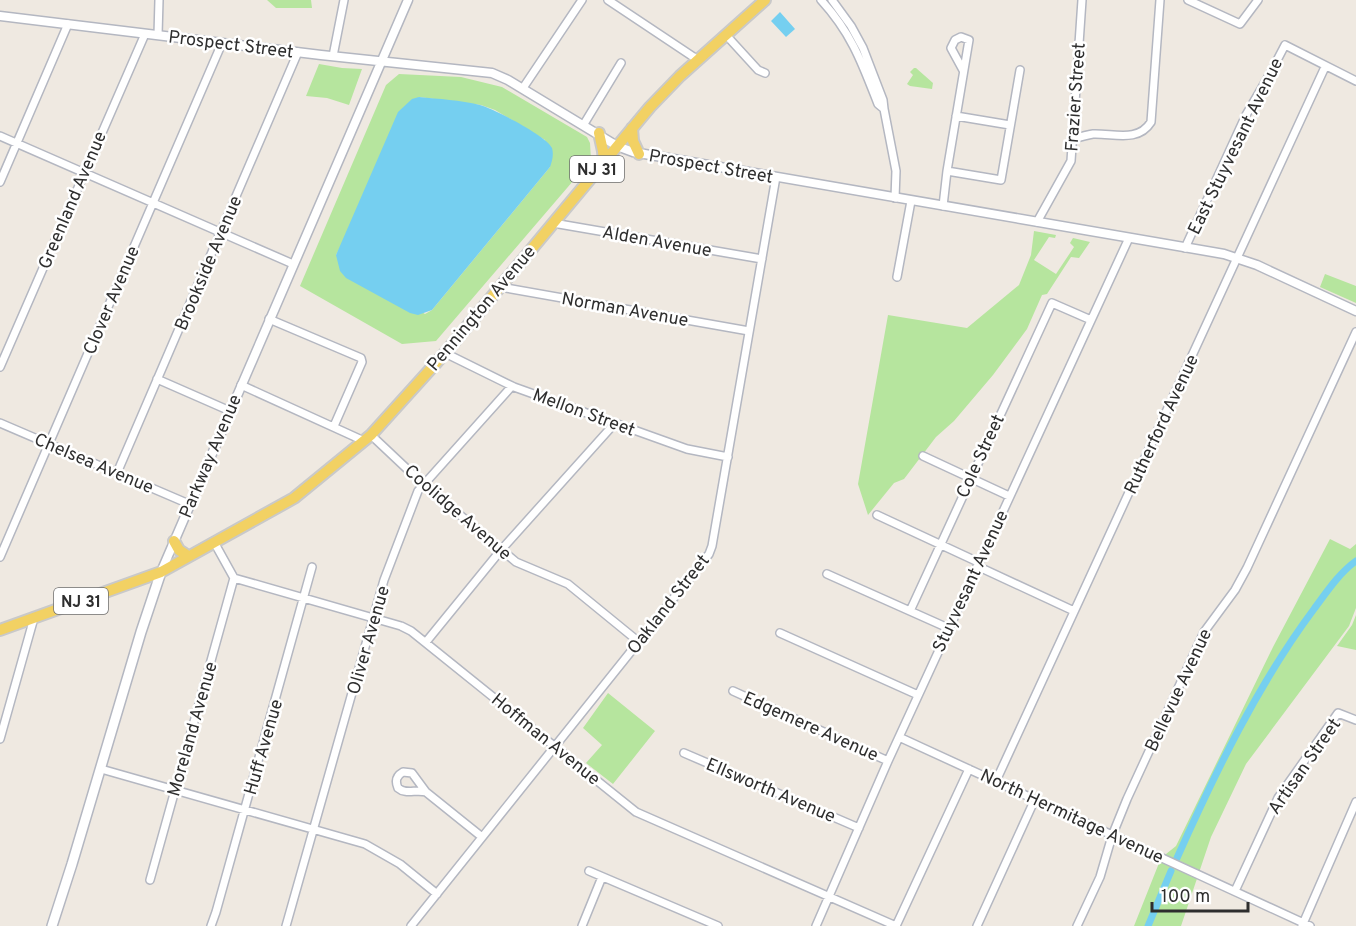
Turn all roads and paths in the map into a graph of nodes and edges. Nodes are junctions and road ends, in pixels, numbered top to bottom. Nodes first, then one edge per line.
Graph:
1 (159, 0) edge
2 (344, 0) edge
3 (408, 0) edge
4 (582, 0) edge
5 (608, 0) edge
6 (765, 0) edge
7 (821, 0) edge
8 (832, 0) edge
9 (1082, 0) edge
10 (1160, 0) edge
11 (1188, 0) edge
12 (1258, 0) edge
13 (0, 16) edge
14 (68, 24) junction
15 (145, 34) junction
16 (158, 35) junction
17 (726, 35) junction
18 (222, 43) junction
19 (298, 52) junction
20 (333, 56) junction
21 (698, 60) junction
22 (382, 62) junction
23 (621, 63) dead end
24 (1325, 67) junction
25 (963, 70) dead end
26 (1020, 70) dead end
27 (765, 73) dead end
28 (1356, 81) edge
29 (523, 88) junction
30 (884, 109) junction
31 (956, 116) junction
32 (584, 124) junction
33 (1010, 124) junction
34 (632, 128) junction
35 (599, 133) junction
36 (0, 136) edge
37 (1074, 139) junction
38 (16, 143) junction
39 (617, 146) junction
40 (639, 154) junction
41 (604, 162) junction
42 (947, 171) junction
43 (84, 173) junction
44 (776, 177) junction
45 (0, 182) edge
46 (895, 198) junction
47 (911, 201) junction
48 (153, 203) junction
49 (943, 206) junction
50 (1037, 222) junction
51 (553, 223) junction
52 (221, 232) junction
53 (1128, 238) junction
54 (1185, 248) junction
55 (1237, 258) junction
56 (762, 259) junction
57 (293, 264) junction
58 (897, 277) dead end
59 (500, 286) junction
60 (1356, 311) edge
61 (269, 319) junction
62 (1091, 320) junction
63 (749, 331) junction
64 (1356, 332) edge
65 (445, 353) junction
66 (0, 367) edge
67 (157, 379) junction
68 (241, 385) junction
69 (512, 386) junction
70 (230, 411) junction
71 (0, 423) edge
72 (615, 423) junction
73 (334, 426) junction
74 (368, 438) junction
75 (49, 444) junction
76 (923, 456) dead end
77 (728, 457) junction
78 (117, 473) junction
79 (971, 478) junction
80 (423, 484) junction
81 (1009, 496) junction
82 (189, 504) junction
83 (877, 515) dead end
84 (174, 541) junction
85 (214, 542) junction
86 (940, 544) junction
87 (501, 550) junction
88 (188, 556) junction
89 (0, 557) edge
90 (977, 564) junction
91 (312, 567) dead end
92 (161, 572) junction
93 (827, 574) dead end
94 (234, 578) junction
95 (305, 599) junction
96 (910, 610) junction
97 (1074, 611) junction
98 (34, 618) junction
99 (373, 618) junction
100 (948, 628) junction
101 (0, 630) edge
102 (780, 633) dead end
103 (426, 642) junction
104 (639, 642) junction
105 (734, 691) dead end
106 (918, 695) junction
107 (1356, 720) edge
108 (899, 737) junction
109 (0, 739) edge
110 (555, 747) junction
111 (684, 753) dead end
112 (888, 761) junction
113 (100, 769) junction
114 (969, 769) junction
115 (996, 781) junction
116 (175, 789) junction
117 (426, 792) dead end
118 (1035, 799) junction
119 (1356, 802) edge
120 (245, 809) junction
121 (858, 828) junction
122 (314, 829) junction
123 (1112, 836) junction
124 (483, 837) junction
125 (589, 871) dead end
126 (602, 877) junction
127 (150, 880) dead end
128 (1236, 891) junction
129 (437, 894) junction
130 (829, 896) junction
131 (54, 925) edge
132 (1305, 925) edge
133 (211, 926) edge
134 (286, 926) edge
135 (411, 926) edge
136 (582, 926) edge
137 (718, 926) edge
138 (816, 926) edge
139 (896, 926) edge
140 (977, 926) edge
141 (1077, 926) edge

1 - 16 street
2 - 20 street
3 - 22 street, Parkway Avenue
4 - 29 street
5 - 21 street
6 - 17 main road, Pennington Avenue / NJ 31
7 - 30 street
8 - 30 street
9 - 37 street, Frazier Street
10 - 37 street
11 - 12 street
13 - 14 street, Prospect Street
14 - 15 street, Prospect Street
14 - 38 street
15 - 16 street, Prospect Street
15 - 43 street, Greenland Avenue
16 - 18 street, Prospect Street
17 - 21 main road, Pennington Avenue / NJ 31
17 - 27 street
18 - 19 street, Prospect Street
18 - 48 street, Clover Avenue
19 - 20 street, Prospect Street
19 - 52 street, Brookside Avenue
20 - 22 street, Prospect Street
21 - 34 main road, Pennington Avenue / NJ 31
22 - 29 street, Prospect Street
22 - 57 street, Parkway Avenue
23 - 32 street
24 - 28 street
24 - 54 street, East Stuyvesant Avenue
24 - 55 street, Rutherford Avenue
25 - 31 street
26 - 33 street
29 - 32 street, Prospect Street
30 - 46 street
31 - 33 street
31 - 42 street
32 - 35 street, Prospect Street
33 - 42 street
34 - 39 main road, Pennington Avenue / NJ 31
34 - 40 main road
35 - 39 street, Prospect Street
35 - 41 main road
36 - 38 street
37 - 50 street, Frazier Street
38 - 43 street
38 - 45 street
39 - 40 street, Prospect Street
39 - 41 main road, Pennington Avenue / NJ 31
40 - 44 street, Prospect Street
41 - 51 main road, Pennington Avenue / NJ 31
42 - 49 street
43 - 48 street
43 - 66 street, Greenland Avenue
44 - 46 street, Prospect Street
44 - 56 street, Oakland Street
46 - 47 street, Prospect Street
47 - 49 street, Prospect Street
47 - 58 street
48 - 52 street
48 - 75 street, Clover Avenue
49 - 50 street, Prospect Street
50 - 53 street, Prospect Street
51 - 56 street, Alden Avenue
51 - 59 main road, Pennington Avenue / NJ 31
52 - 57 street
52 - 67 street, Brookside Avenue
53 - 54 street, Prospect Street
53 - 62 street, Stuyvesant Avenue
54 - 55 street, Prospect Street
55 - 60 street, Prospect Street
55 - 97 street, Rutherford Avenue
56 - 63 street, Oakland Street
57 - 61 street, Parkway Avenue
59 - 63 street, Norman Avenue
59 - 65 main road, Pennington Avenue / NJ 31
61 - 68 street, Parkway Avenue
61 - 73 street
62 - 79 street, Cole Street
62 - 81 street, Stuyvesant Avenue
63 - 77 street, Oakland Street
64 - 123 street, Bellevue Avenue
65 - 69 street, Mellon Street
65 - 74 main road, Pennington Avenue / NJ 31
67 - 70 street
67 - 78 street, Brookside Avenue
68 - 70 street, Parkway Avenue
68 - 73 street, Coolidge Avenue
69 - 72 street, Mellon Street
69 - 80 street, Oliver Avenue
70 - 82 street, Parkway Avenue
71 - 75 street, Chelsea Avenue
72 - 77 street, Mellon Street
72 - 87 street
73 - 74 street, Coolidge Avenue
74 - 80 street, Coolidge Avenue
74 - 85 main road, Pennington Avenue / NJ 31
75 - 78 street, Chelsea Avenue
75 - 89 street, Clover Avenue
76 - 79 street
77 - 104 street, Oakland Street
78 - 82 street, Chelsea Avenue
79 - 81 street
79 - 86 street, Cole Street
80 - 87 street, Coolidge Avenue
80 - 99 street, Oliver Avenue
81 - 90 street, Stuyvesant Avenue
82 - 84 street, Parkway Avenue
83 - 86 street
84 - 88 main road
84 - 92 street, Parkway Avenue
85 - 88 main road, Pennington Avenue / NJ 31
85 - 94 street
86 - 90 street
86 - 96 street, Cole Street
87 - 103 street
87 - 104 street, Coolidge Avenue
88 - 92 main road, Pennington Avenue / NJ 31
90 - 97 street
90 - 100 street, Stuyvesant Avenue
91 - 95 street, Huff Avenue
92 - 98 main road, NJ 31
92 - 113 main road, Parkway Avenue
93 - 96 street
94 - 95 street, Hoffman Avenue
94 - 116 street, Moreland Avenue
95 - 99 street, Hoffman Avenue
95 - 120 street, Huff Avenue
96 - 100 street
97 - 115 street, Rutherford Avenue
98 - 101 main road, NJ 31
98 - 109 street
99 - 103 street, Hoffman Avenue
99 - 122 street, Oliver Avenue
100 - 106 street, Stuyvesant Avenue
102 - 106 street
103 - 110 street, Hoffman Avenue
104 - 110 street, Oakland Street
105 - 112 street, Edgemere Avenue
106 - 108 street, Stuyvesant Avenue
107 - 128 street, Artisan Street
108 - 112 street, Stuyvesant Avenue
108 - 114 street, North Hermitage Avenue
110 - 124 street, Oakland Street
110 - 130 street, Hoffman Avenue
111 - 121 street, Ellsworth Avenue
112 - 121 street, Stuyvesant Avenue
113 - 116 street
113 - 131 main road, Parkway Avenue
114 - 115 street, North Hermitage Avenue
114 - 139 street
115 - 118 street, North Hermitage Avenue
116 - 120 street
116 - 127 street, Moreland Avenue
117 - 124 street
118 - 123 street, North Hermitage Avenue
118 - 140 street
119 - 132 street
120 - 122 street
120 - 133 street, Huff Avenue
121 - 130 street, Stuyvesant Avenue
122 - 129 street
122 - 134 street, Oliver Avenue
123 - 128 street, North Hermitage Avenue
123 - 141 street, Bellevue Avenue
124 - 129 street, Oakland Street
125 - 126 street
126 - 136 street
126 - 137 street
128 - 132 street, North Hermitage Avenue
129 - 135 street, Oakland Street
130 - 138 street, Stuyvesant Avenue
130 - 139 street, Hoffman Avenue

